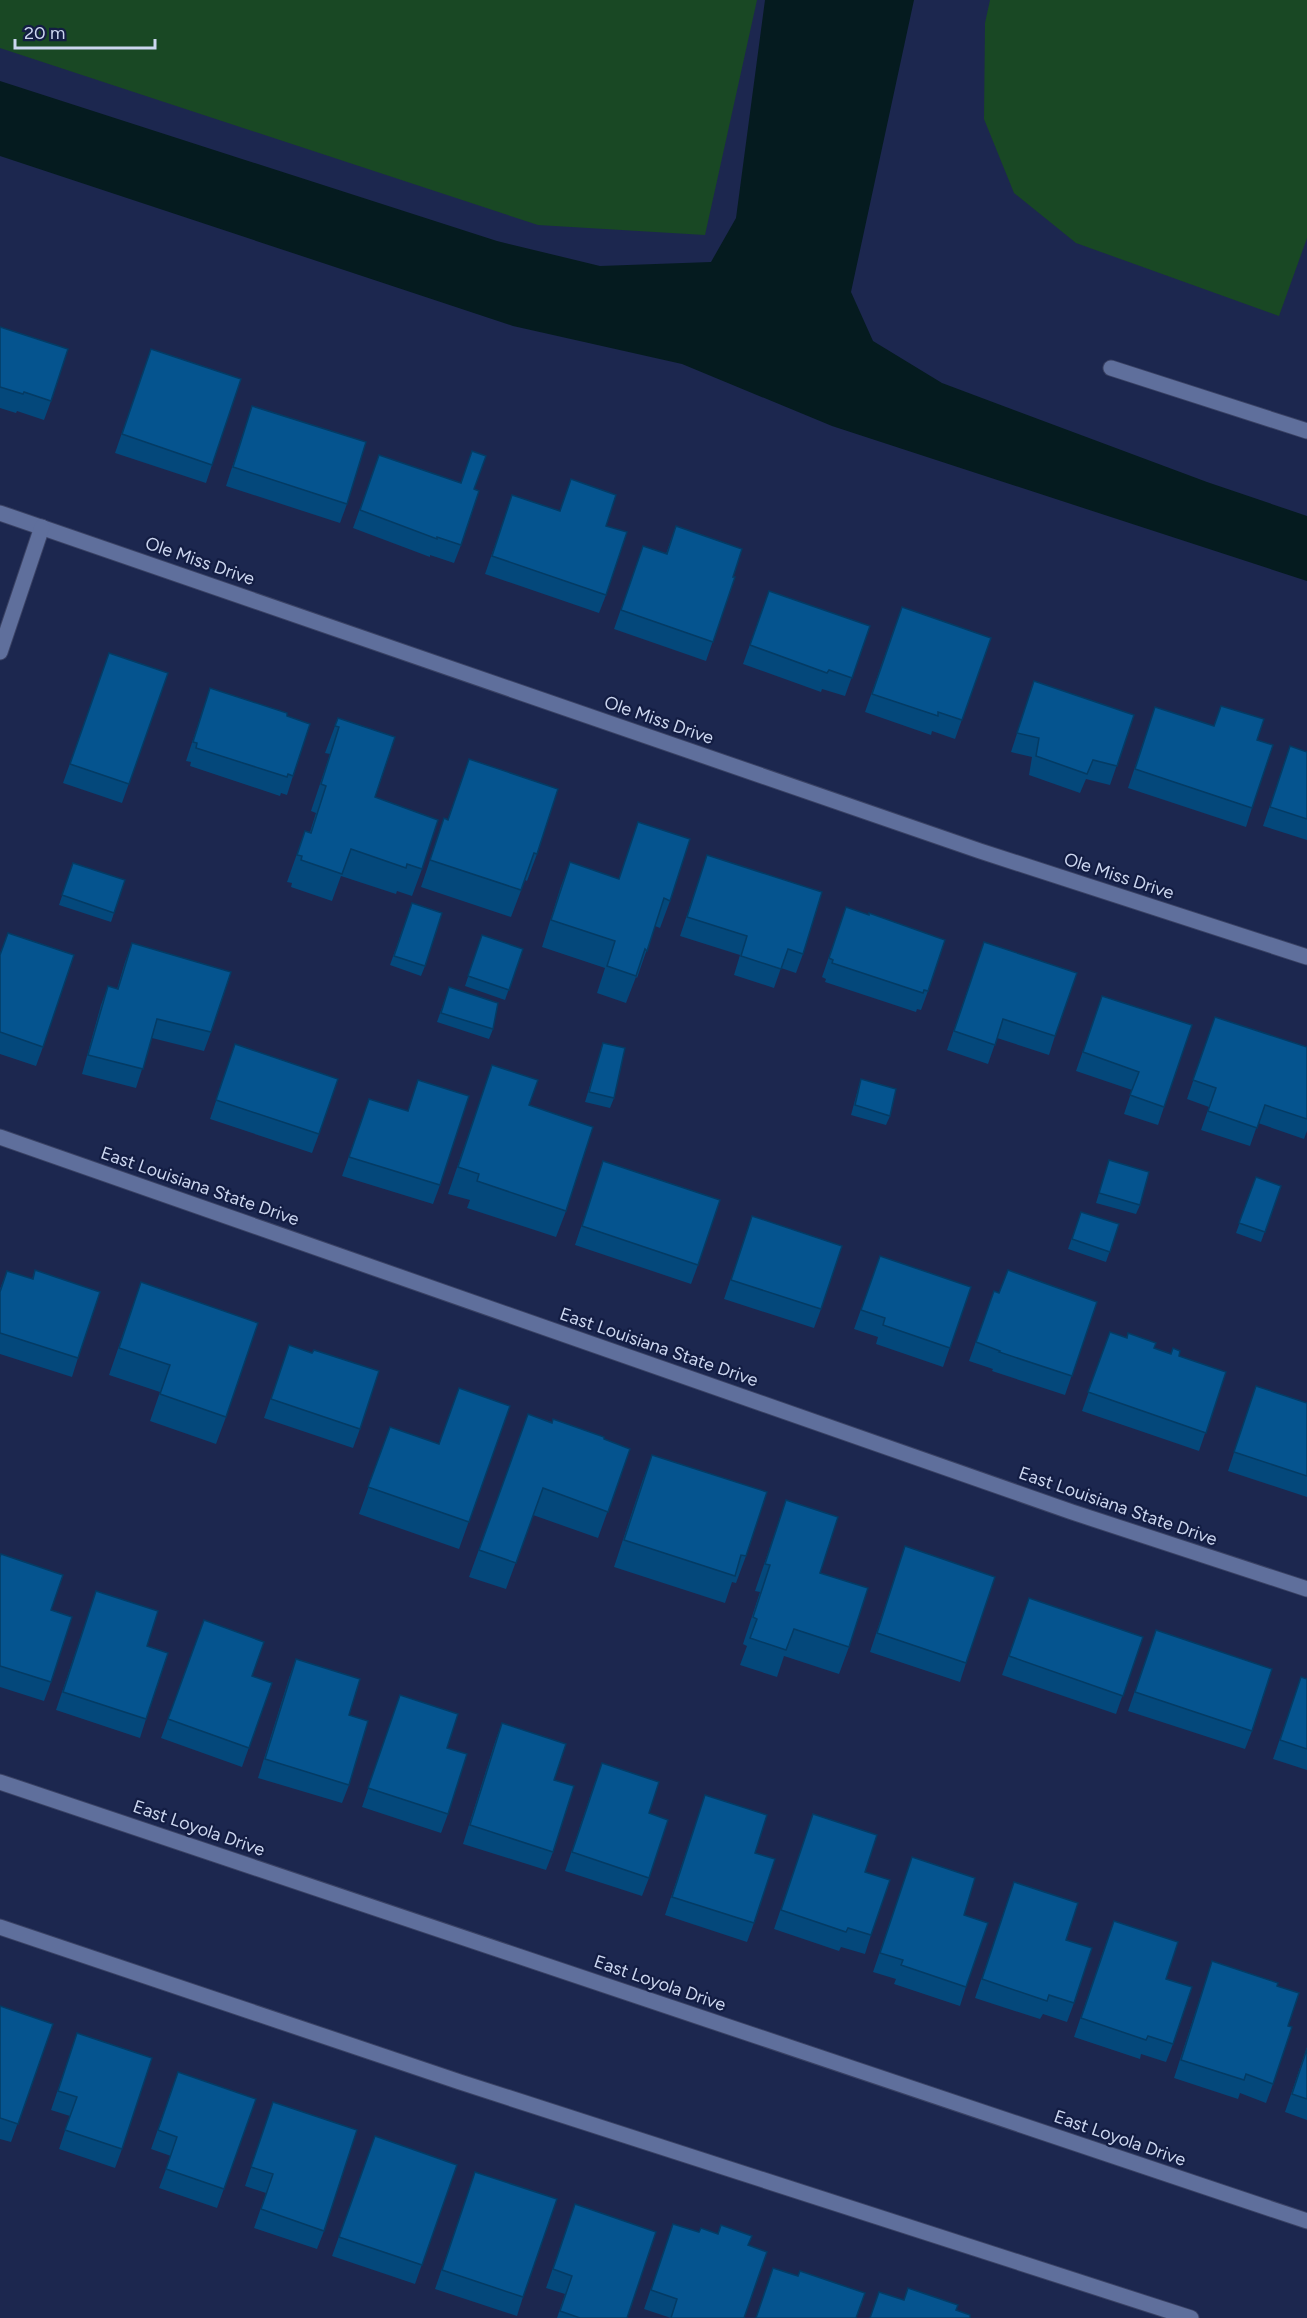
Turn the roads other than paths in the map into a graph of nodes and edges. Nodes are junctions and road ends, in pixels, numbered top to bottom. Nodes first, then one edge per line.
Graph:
1 (1111, 368) dead end
2 (1307, 431) edge
3 (0, 513) edge
4 (42, 527) junction
5 (0, 652) edge
6 (1307, 957) edge
7 (0, 1137) edge
8 (1307, 1589) edge
9 (0, 1782) edge
10 (0, 1927) edge
11 (1307, 2221) edge
12 (1191, 2318) edge

1 - 2 street
3 - 4 street, Ole Miss Drive
4 - 5 street
4 - 6 street, Ole Miss Drive
7 - 8 street, East Louisiana State Drive
9 - 11 street, East Loyola Drive
10 - 12 street

